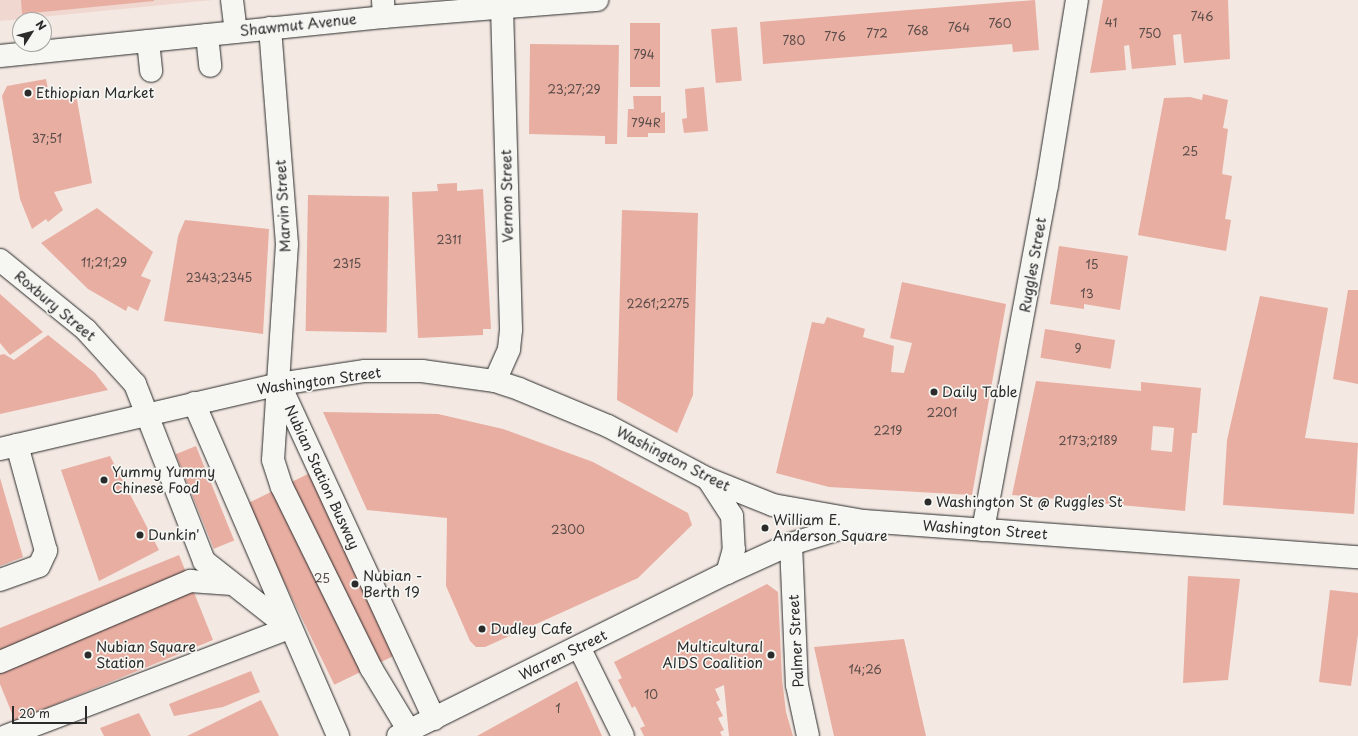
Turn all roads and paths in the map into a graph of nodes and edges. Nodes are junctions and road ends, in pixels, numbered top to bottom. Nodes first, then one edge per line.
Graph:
1 (232, 0) edge
2 (597, 0) edge
3 (1078, 0) edge
4 (383, 8) edge
5 (502, 8) junction
6 (270, 28) junction
7 (236, 32) junction
8 (207, 35) junction
9 (148, 41) junction
10 (0, 56) edge
11 (210, 66) dead end
12 (151, 71) dead end
13 (0, 260) edge
14 (495, 381) junction
15 (280, 384) junction
16 (194, 403) junction
17 (148, 413) junction
18 (9, 447) edge
19 (708, 479) junction
20 (864, 521) junction
21 (983, 530) junction
22 (791, 544) junction
23 (1358, 557) edge
24 (727, 573) junction
25 (0, 580) edge
26 (232, 584) junction
27 (290, 628) junction
28 (579, 647) junction
29 (0, 662) edge
30 (434, 718) junction
31 (403, 733) edge
32 (6, 736) edge
33 (338, 736) edge
34 (623, 736) edge
35 (808, 736) edge

1 - 7 main road
2 - 5 main road, Shawmut Avenue
3 - 21 main road, Ruggles Street
4 - 5 main road, Shawmut Avenue
4 - 6 main road, Shawmut Avenue
5 - 14 main road, Vernon Street
6 - 7 main road, Shawmut Avenue
6 - 15 main road, Marvin Street
7 - 8 main road, Shawmut Avenue
8 - 9 main road, Shawmut Avenue
8 - 11 main road
9 - 10 main road, Shawmut Avenue
9 - 12 main road
13 - 17 main road, Roxbury Street
14 - 15 main road, Washington Street
14 - 19 main road, Washington Street
15 - 16 main road, Washington Street
15 - 30 main road, Nubian Station Busway
15 - 31 main road, Nubian Station Busway
16 - 17 main road, Washington Street
16 - 27 main road
17 - 18 main road, Washington Street
17 - 26 main road, Roxbury Street
18 - 25 main road
19 - 20 main road, Washington Street
19 - 24 main road
20 - 21 main road, Washington Street
20 - 22 main road, Warren Street
21 - 23 main road, Washington Street
22 - 24 main road, Warren Street
22 - 35 main road, Palmer Street
24 - 28 main road, Warren Street
26 - 27 main road, Roxbury Street
26 - 29 main road
27 - 32 main road
27 - 33 main road
28 - 30 main road, Warren Street
28 - 34 main road
30 - 31 main road, Warren Street

